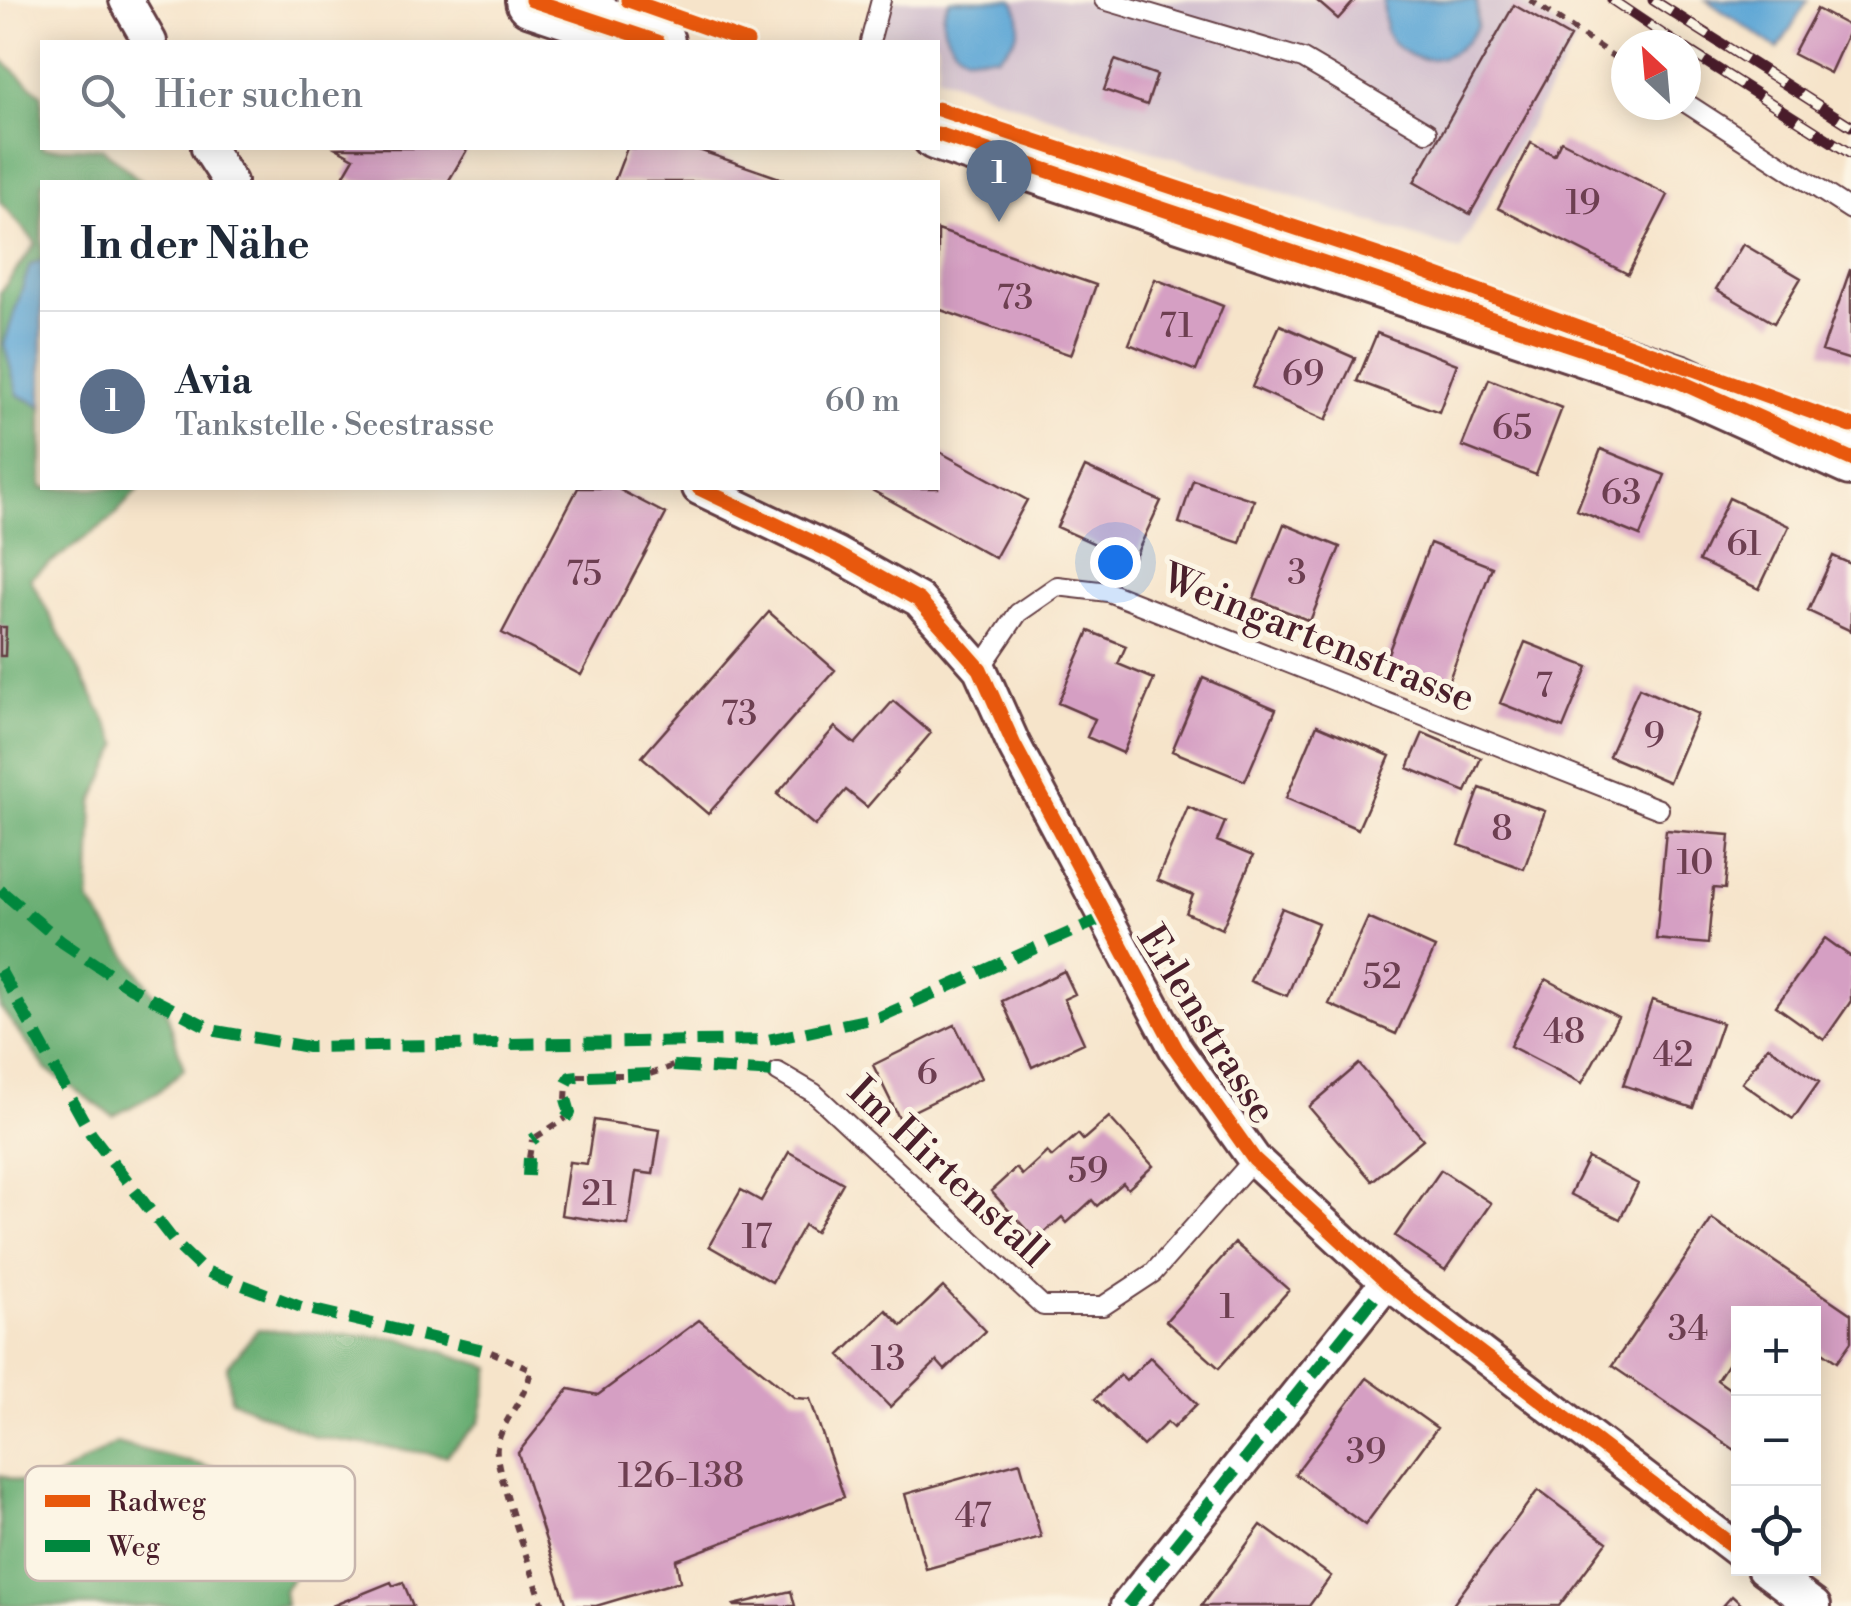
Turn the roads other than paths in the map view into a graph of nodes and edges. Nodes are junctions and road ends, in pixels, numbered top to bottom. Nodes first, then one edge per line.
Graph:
1 (126, 0) edge
2 (532, 0) edge
3 (881, 0) edge
4 (1104, 0) edge
5 (149, 40) edge
6 (652, 40) edge
7 (871, 40) edge
8 (1701, 113) edge
9 (1427, 132) dead end
10 (940, 135) edge
11 (209, 150) edge
12 (229, 180) edge
13 (1851, 210) edge
14 (1851, 458) edge
15 (704, 490) edge
16 (980, 669) junction
17 (1659, 809) dead end
18 (778, 1072) dead end
19 (1254, 1160) junction
20 (1388, 1282) junction
21 (1731, 1545) edge
22 (1774, 1576) edge
23 (1126, 1606) edge
24 (1814, 1606) edge

1 - 5 street
2 - 6 main road
3 - 7 lane
4 - 9 lane
8 - 13 lane
10 - 14 main road
11 - 12 street
15 - 16 street, Erlenstrasse
16 - 17 lane, Weingartenstrasse
16 - 19 street, Erlenstrasse
18 - 19 lane, Im Hirtenstall
19 - 20 street, Erlenstrasse
20 - 21 street, Erlenstrasse
20 - 23 street
22 - 24 street

